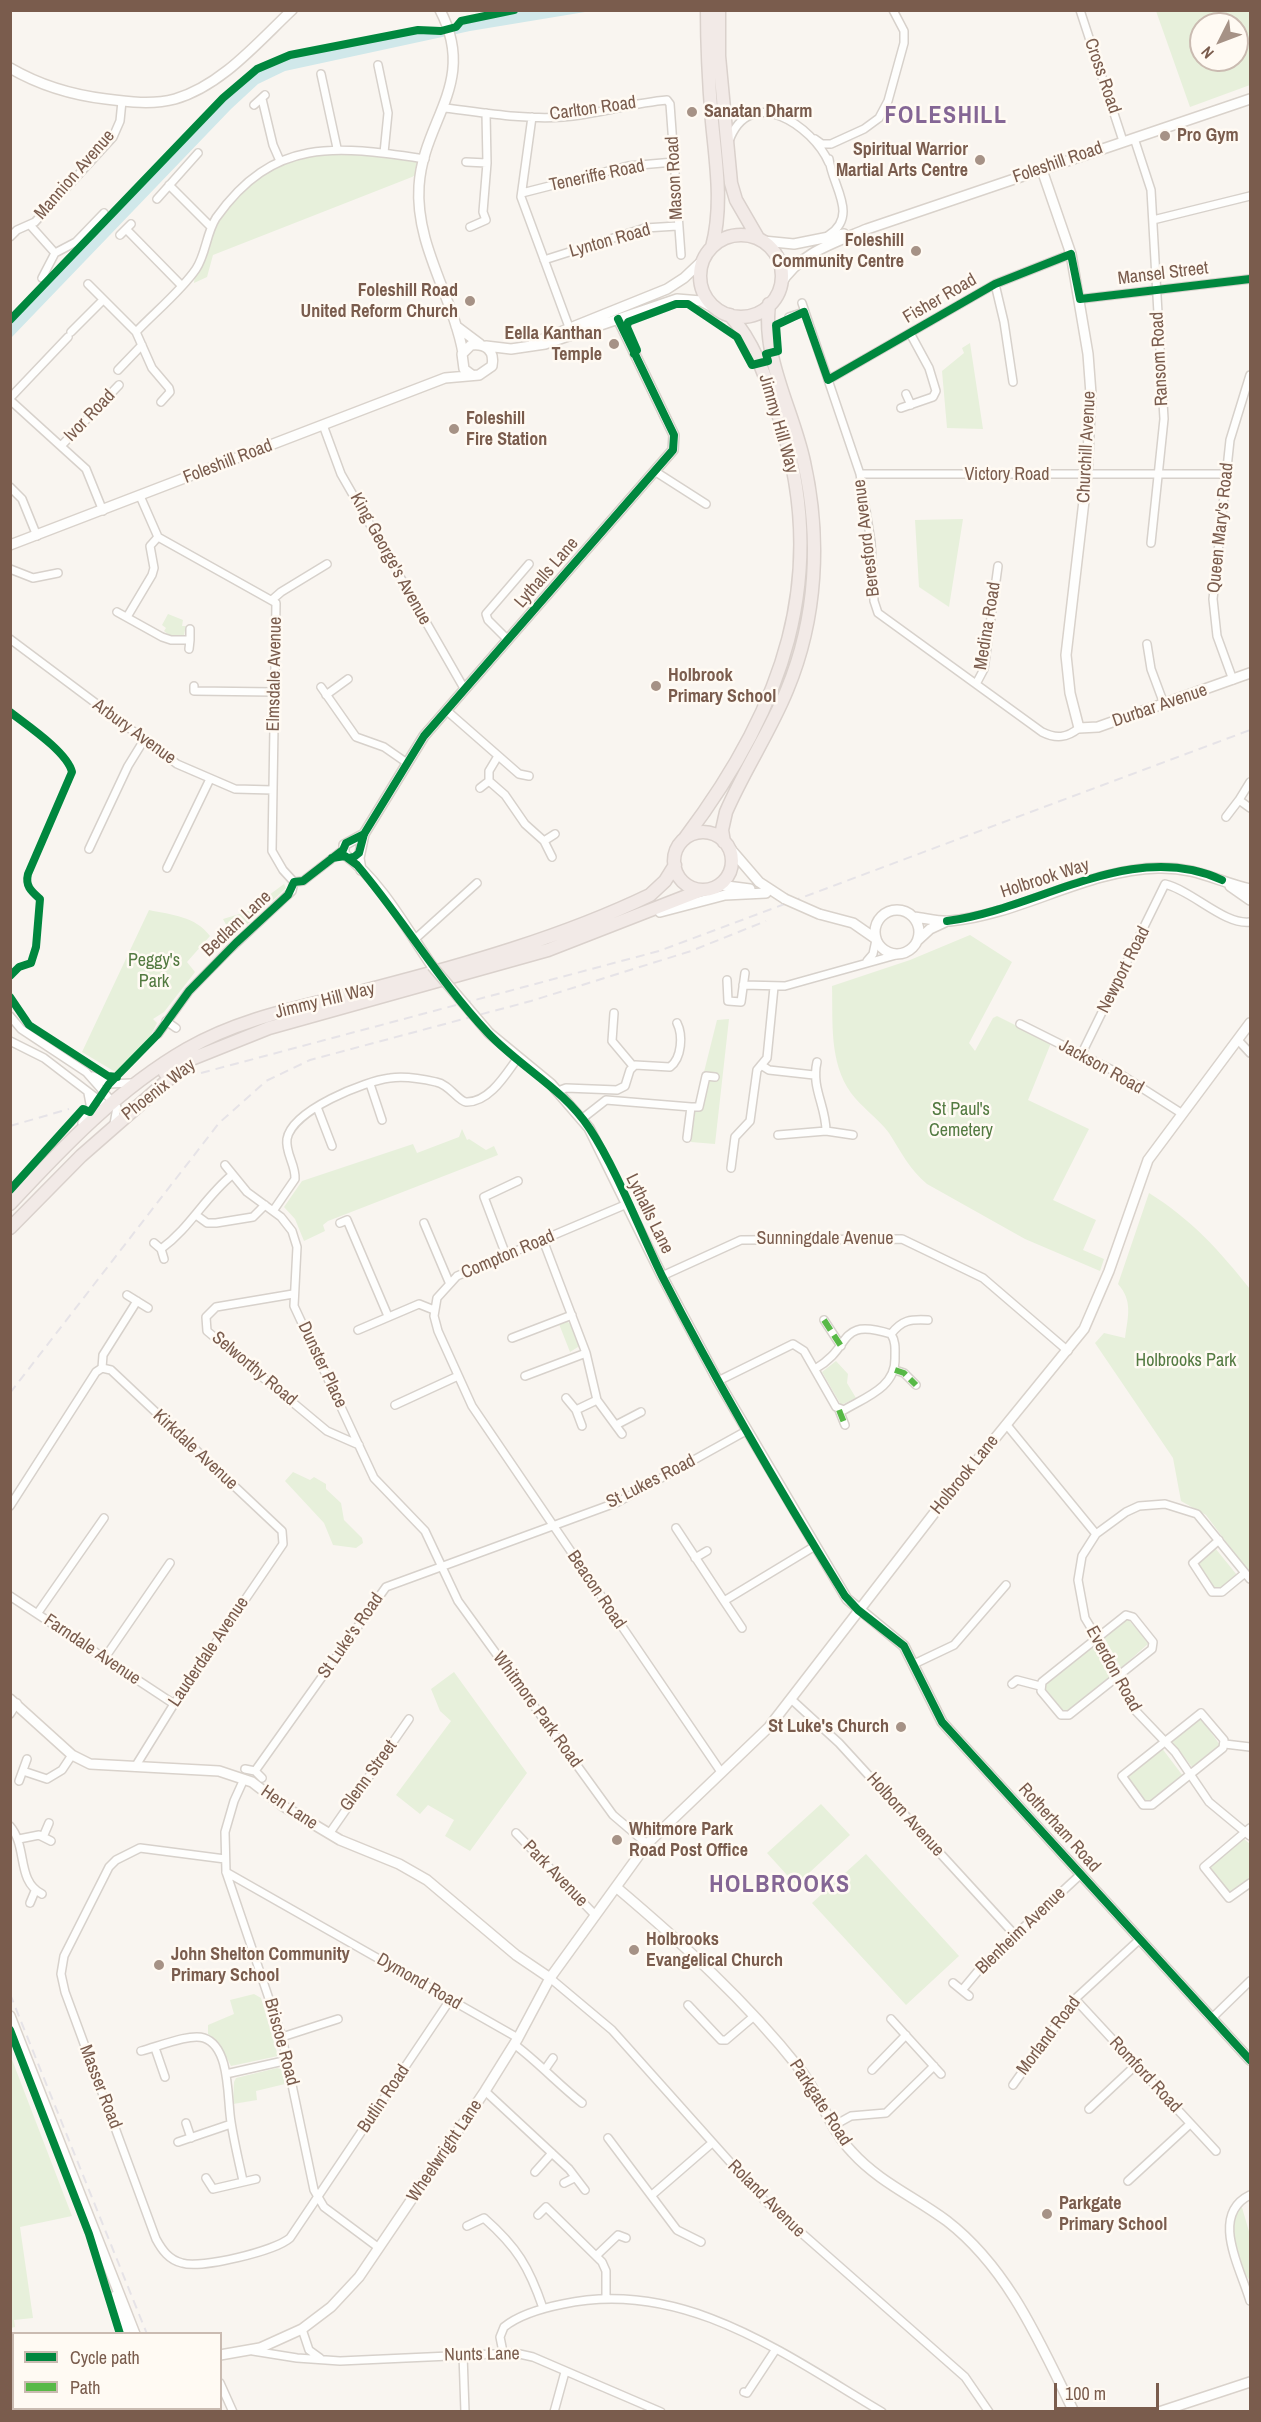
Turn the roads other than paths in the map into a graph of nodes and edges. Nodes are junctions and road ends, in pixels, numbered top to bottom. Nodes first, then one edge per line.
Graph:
1 (292, 10) edge
2 (440, 10) edge
3 (707, 10) edge
4 (719, 10) edge
5 (892, 10) edge
6 (1080, 10) edge
7 (378, 65) dead end
8 (10, 68) edge
9 (321, 74) dead end
10 (1250, 100) edge
11 (122, 101) junction
12 (669, 101) joint
13 (254, 105) dead end
14 (444, 108) junction
15 (486, 113) junction
16 (532, 117) junction
17 (1134, 138) junction
18 (815, 139) junction
19 (1123, 141) junction
20 (831, 144) junction
21 (337, 148) junction
22 (198, 153) dead end
23 (384, 153) junction
24 (728, 155) junction
25 (425, 159) junction
26 (280, 161) junction
27 (466, 162) dead end
28 (674, 162) junction
29 (487, 163) junction
30 (829, 163) junction
31 (1042, 170) junction
32 (169, 185) junction
33 (522, 193) junction
34 (1251, 196) edge
35 (157, 199) dead end
36 (105, 213) dead end
37 (1154, 220) junction
38 (30, 225) junction
39 (470, 226) dead end
40 (677, 226) junction
41 (211, 227) junction
42 (126, 229) dead end
43 (867, 229) junction
44 (10, 237) edge
45 (824, 238) junction
46 (761, 239) junction
47 (712, 247) junction
48 (55, 253) junction
49 (1071, 254) junction
50 (681, 255) dead end
51 (544, 260) junction
52 (702, 261) junction
53 (42, 278) dead end
54 (1251, 279) edge
55 (88, 284) dead end
56 (995, 284) junction
57 (181, 285) junction
58 (780, 285) junction
59 (1156, 289) junction
60 (1080, 299) junction
61 (103, 300) junction
62 (802, 303) dead end
63 (769, 304) junction
64 (716, 309) junction
65 (804, 312) junction
66 (730, 315) junction
67 (789, 317) dead end
68 (618, 319) junction
69 (454, 324) junction
70 (569, 327) junction
71 (136, 332) junction
72 (910, 333) junction
73 (481, 344) junction
74 (142, 345) junction
75 (526, 346) junction
76 (512, 349) junction
77 (462, 354) junction
78 (493, 362) junction
79 (118, 370) dead end
80 (472, 375) junction
81 (1251, 375) edge
82 (445, 378) junction
83 (828, 380) junction
84 (1013, 382) dead end
85 (119, 385) dead end
86 (906, 394) dead end
87 (10, 399) edge
88 (161, 402) dead end
89 (910, 405) junction
90 (901, 408) dead end
91 (323, 425) junction
92 (61, 446) junction
93 (656, 472) junction
94 (860, 474) junction
95 (1225, 474) junction
96 (1087, 475) junction
97 (1159, 475) junction
98 (10, 487) edge
99 (140, 496) junction
100 (706, 504) dead end
101 (103, 511) junction
102 (37, 536) junction
103 (158, 537) junction
104 (1151, 543) dead end
105 (10, 545) edge
106 (327, 564) dead end
107 (529, 564) dead end
108 (998, 566) dead end
109 (10, 569) edge
110 (58, 573) dead end
111 (273, 599) junction
112 (117, 612) dead end
113 (127, 617) junction
114 (190, 629) dead end
115 (10, 639) edge
116 (190, 640) junction
117 (508, 640) junction
118 (1147, 644) dead end
119 (189, 649) dead end
120 (1251, 674) edge
121 (348, 679) dead end
122 (1233, 680) junction
123 (976, 684) junction
124 (321, 687) dead end
125 (194, 690) dead end
126 (465, 690) junction
127 (274, 692) junction
128 (326, 695) junction
129 (1164, 704) junction
130 (446, 710) junction
131 (1079, 728) junction
132 (1070, 735) joint
133 (144, 740) junction
134 (498, 756) junction
135 (407, 763) junction
136 (529, 776) dead end
137 (210, 779) junction
138 (489, 781) junction
139 (1250, 782) edge
140 (480, 788) dead end
141 (273, 790) junction
142 (1239, 800) junction
143 (1251, 808) edge
144 (1226, 817) dead end
145 (364, 834) junction
146 (555, 834) dead end
147 (685, 838) junction
148 (544, 841) junction
149 (726, 844) junction
150 (89, 849) dead end
151 (359, 850) junction
152 (346, 851) junction
153 (552, 857) dead end
154 (675, 865) junction
155 (167, 868) dead end
156 (361, 870) junction
157 (1222, 880) junction
158 (294, 882) junction
159 (477, 883) dead end
160 (719, 885) junction
161 (1251, 889) edge
162 (702, 890) junction
163 (766, 893) junction
164 (783, 899) junction
165 (1251, 900) edge
166 (883, 915) junction
167 (914, 917) junction
168 (947, 921) junction
169 (1251, 922) edge
170 (854, 923) junction
171 (602, 930) junction
172 (876, 939) junction
173 (414, 940) junction
174 (918, 940) junction
175 (896, 955) junction
176 (867, 961) junction
177 (744, 973) dead end
178 (727, 980) dead end
179 (743, 985) junction
180 (774, 987) junction
181 (614, 1013) dead end
182 (11, 1016) edge
183 (166, 1021) junction
184 (677, 1023) dead end
185 (1251, 1023) edge
186 (1020, 1024) dead end
187 (10, 1027) edge
188 (176, 1028) dead end
189 (158, 1034) dead end
190 (1238, 1040) junction
191 (10, 1041) edge
192 (1251, 1053) edge
193 (1081, 1055) junction
194 (518, 1059) junction
195 (817, 1062) dead end
196 (761, 1065) junction
197 (633, 1066) junction
198 (86, 1072) junction
199 (814, 1076) junction
200 (716, 1077) dead end
201 (143, 1078) junction
202 (370, 1084) junction
203 (87, 1091) junction
204 (558, 1091) junction
205 (317, 1107) junction
206 (691, 1107) junction
207 (116, 1109) junction
208 (1181, 1113) junction
209 (583, 1118) junction
210 (382, 1120) dead end
211 (826, 1131) junction
212 (778, 1135) dead end
213 (853, 1135) dead end
214 (687, 1138) dead end
215 (332, 1146) dead end
216 (60, 1151) junction
217 (225, 1166) dead end
218 (731, 1168) dead end
219 (232, 1175) junction
220 (518, 1181) dead end
221 (10, 1204) edge
222 (627, 1204) junction
223 (265, 1206) junction
224 (273, 1211) junction
225 (196, 1215) junction
226 (347, 1220) dead end
227 (424, 1223) dead end
228 (10, 1228) edge
229 (543, 1240) junction
230 (154, 1243) dead end
231 (161, 1249) junction
232 (506, 1255) junction
233 (164, 1259) dead end
234 (662, 1276) junction
235 (449, 1282) junction
236 (293, 1294) junction
237 (127, 1295) dead end
238 (137, 1301) junction
239 (148, 1308) dead end
240 (434, 1310) junction
241 (572, 1315) junction
242 (388, 1316) junction
243 (824, 1320) dead end
244 (928, 1320) dead end
245 (358, 1330) dead end
246 (891, 1334) junction
247 (512, 1338) dead end
248 (840, 1346) junction
249 (1068, 1351) junction
250 (586, 1353) junction
251 (102, 1368) junction
252 (816, 1369) junction
253 (895, 1371) junction
254 (458, 1376) junction
255 (525, 1376) dead end
256 (718, 1381) junction
257 (916, 1385) dead end
258 (566, 1398) dead end
259 (597, 1400) junction
260 (395, 1405) dead end
261 (576, 1410) junction
262 (839, 1410) junction
263 (641, 1412) dead end
264 (1006, 1424) junction
265 (616, 1425) junction
266 (845, 1425) dead end
267 (582, 1426) dead end
268 (746, 1431) junction
269 (622, 1434) dead end
270 (359, 1445) junction
271 (10, 1506) edge
272 (104, 1518) dead end
273 (552, 1526) junction
274 (676, 1528) dead end
275 (1096, 1534) junction
276 (284, 1538) joint
277 (1218, 1540) junction
278 (815, 1546) junction
279 (707, 1551) dead end
280 (696, 1558) junction
281 (170, 1563) dead end
282 (441, 1566) junction
283 (1245, 1573) junction
284 (1251, 1579) edge
285 (1006, 1585) dead end
286 (10, 1596) edge
287 (724, 1601) junction
288 (858, 1610) junction
289 (38, 1614) junction
290 (742, 1628) dead end
291 (1098, 1637) junction
292 (105, 1659) junction
293 (914, 1664) junction
294 (1117, 1676) junction
295 (1012, 1684) dead end
296 (1040, 1686) junction
297 (791, 1699) junction
298 (14, 1701) edge
299 (174, 1704) junction
300 (10, 1714) edge
301 (410, 1719) dead end
302 (1164, 1741) junction
303 (1225, 1744) junction
304 (1251, 1747) edge
305 (72, 1755) junction
306 (27, 1759) dead end
307 (135, 1767) junction
308 (23, 1771) junction
309 (255, 1771) junction
310 (721, 1772) junction
311 (244, 1774) junction
312 (1189, 1774) junction
313 (262, 1778) dead end
314 (19, 1781) dead end
315 (49, 1823) dead end
316 (10, 1826) edge
317 (1249, 1832) edge
318 (329, 1833) junction
319 (516, 1833) dead end
320 (43, 1837) junction
321 (19, 1839) junction
322 (51, 1841) dead end
323 (647, 1844) junction
324 (225, 1858) junction
325 (226, 1872) junction
326 (1081, 1874) junction
327 (1251, 1883) edge
328 (616, 1887) junction
329 (30, 1903) dead end
330 (595, 1915) junction
331 (1015, 1935) junction
332 (1140, 1939) junction
333 (550, 1978) junction
334 (1251, 1981) edge
335 (953, 1983) dead end
336 (963, 1989) junction
337 (969, 1996) dead end
338 (1075, 1999) junction
339 (450, 2000) junction
340 (688, 2005) dead end
341 (10, 2016) edge
342 (753, 2017) junction
343 (1212, 2018) junction
344 (338, 2019) dead end
345 (891, 2019) dead end
346 (906, 2036) junction
347 (282, 2037) junction
348 (516, 2041) junction
349 (155, 2048) junction
350 (141, 2051) dead end
351 (553, 2058) dead end
352 (288, 2060) junction
353 (1251, 2060) edge
354 (1136, 2065) junction
355 (934, 2066) junction
356 (546, 2068) junction
357 (872, 2070) dead end
358 (941, 2073) dead end
359 (226, 2074) junction
360 (165, 2077) dead end
361 (1013, 2085) dead end
362 (485, 2091) junction
363 (582, 2103) dead end
364 (1089, 2109) dead end
365 (186, 2123) dead end
366 (231, 2124) junction
367 (1190, 2124) junction
368 (833, 2126) junction
369 (191, 2138) junction
370 (608, 2138) dead end
371 (178, 2142) dead end
372 (712, 2143) junction
373 (1216, 2151) dead end
374 (552, 2153) junction
375 (535, 2172) dead end
376 (206, 2178) dead end
377 (574, 2178) junction
378 (256, 2179) dead end
379 (243, 2181) junction
380 (1128, 2181) dead end
381 (564, 2183) dead end
382 (585, 2190) dead end
383 (652, 2195) junction
384 (1251, 2195) edge
385 (317, 2197) junction
386 (538, 2215) dead end
387 (92, 2218) junction
388 (467, 2226) dead end
389 (626, 2238) dead end
390 (701, 2242) dead end
391 (379, 2248) junction
392 (596, 2256) junction
393 (1249, 2287) edge
394 (606, 2298) junction
395 (1251, 2301) edge
396 (543, 2308) junction
397 (302, 2329) junction
398 (124, 2332) edge
399 (134, 2332) edge
400 (776, 2349) junction
401 (248, 2350) junction
402 (503, 2352) junction
403 (463, 2354) junction
404 (222, 2355) edge
405 (327, 2360) junction
406 (566, 2372) junction
407 (1251, 2382) edge
408 (222, 2387) edge
409 (746, 2394) dead end
410 (233, 2412) edge
411 (465, 2412) edge
412 (554, 2412) edge
413 (661, 2412) edge
414 (882, 2412) edge
415 (988, 2412) edge
416 (1074, 2412) edge
417 (1159, 2412) edge

1 - 11 street
2 - 14 street
3 - 47 highway
4 - 24 highway
5 - 20 street
6 - 19 street, Cross Road
7 - 23 street
8 - 11 street
9 - 21 street
10 - 17 street, Foleshill Road
11 - 38 street, Mannion Avenue
12 - 16 street, Carlton Road
12 - 28 street, Mason Road
13 - 26 street
14 - 15 street, Carlton Road
14 - 25 street
15 - 16 street, Carlton Road
15 - 29 street
16 - 33 street
17 - 19 street, Foleshill Road
17 - 37 street, Ransom Road
18 - 20 street
18 - 24 street
18 - 30 street
19 - 31 street, Foleshill Road
20 - 30 street
21 - 23 street
21 - 26 street
22 - 32 street
23 - 25 street
24 - 46 highway
25 - 69 street
26 - 41 street
27 - 29 street
28 - 33 street, Teneriffe Road
28 - 40 street, Mason Road
29 - 39 street
30 - 45 street
31 - 43 street, Foleshill Road
31 - 49 street, Churchill Avenue
32 - 35 street
32 - 41 street
33 - 51 street
34 - 37 street
36 - 48 street
37 - 59 street, Ransom Road
38 - 44 street, Mannion Avenue
38 - 48 street
40 - 50 street, Mason Road
40 - 51 street, Lynton Road
41 - 57 street
42 - 57 street
43 - 45 street, Foleshill Road
43 - 58 street, Foleshill Road
45 - 46 street, Foleshill Road
46 - 47 highway
46 - 58 highway
47 - 52 highway
48 - 53 street
49 - 56 street, Fisher Road
49 - 60 street, Churchill Avenue
51 - 70 street
52 - 64 highway
52 - 70 street
54 - 59 street, Mansel Street
55 - 61 street
56 - 72 street, Fisher Road
56 - 84 street
57 - 71 street
58 - 63 highway
59 - 60 street, Mansel Street
59 - 97 street, Ransom Road
60 - 96 street, Churchill Avenue
61 - 71 street
61 - 87 street
62 - 65 street, Beresford Avenue
63 - 66 highway
63 - 149 highway, Jimmy Hill Way
64 - 66 highway
64 - 68 street
65 - 67 street
65 - 83 street, Beresford Avenue
66 - 147 highway, Jimmy Hill Way
68 - 75 street
68 - 93 street, Lythalls Lane
69 - 73 street
69 - 77 street
70 - 75 street
71 - 74 street
72 - 83 street, Fisher Road
72 - 89 street
73 - 76 street
73 - 77 street
73 - 78 street
74 - 79 street
74 - 88 street
75 - 76 street
76 - 78 street
77 - 80 street
77 - 82 street
78 - 80 street
80 - 82 street, Foleshill Road
81 - 95 street, Queen Mary's Road
82 - 91 street, Foleshill Road
83 - 94 street, Beresford Avenue
85 - 92 street, Ivor Road
86 - 89 street
87 - 92 street
89 - 90 street
91 - 99 street, Foleshill Road
91 - 126 street, King George's Avenue
92 - 101 street
93 - 100 street
93 - 117 street, Lythalls Lane
94 - 96 street, Victory Road
94 - 123 street, Beresford Avenue
95 - 97 street, Victory Road
95 - 122 street, Queen Mary's Road
96 - 97 street, Victory Road
96 - 131 street, Churchill Avenue
97 - 104 street, Ransom Road
98 - 102 street
99 - 101 street, Foleshill Road
99 - 103 street
101 - 102 street, Foleshill Road
102 - 105 street, Foleshill Road
103 - 111 street, Elmsdale Avenue
103 - 113 street
106 - 111 street
107 - 117 street
108 - 123 street, Medina Road
109 - 110 street
111 - 127 street, Elmsdale Avenue
112 - 113 street
113 - 116 street
114 - 116 street
115 - 133 street, Arbury Avenue
116 - 119 street
117 - 126 street, Lythalls Lane
118 - 129 street
120 - 122 street, Durbar Avenue
121 - 128 street
122 - 129 street, Durbar Avenue
123 - 132 street, Beresford Avenue
124 - 128 street
125 - 127 street
126 - 130 street, Lythalls Lane
127 - 141 street, Elmsdale Avenue
128 - 135 street
129 - 131 street, Durbar Avenue
130 - 134 street
130 - 135 street, Lythalls Lane
131 - 132 street, Durbar Avenue
133 - 137 street, Arbury Avenue
133 - 150 street
134 - 136 street
134 - 138 street
135 - 145 street, Lythalls Lane
137 - 141 street, Arbury Avenue
137 - 155 street
138 - 140 street
138 - 148 street
139 - 142 street
141 - 158 street, Elmsdale Avenue
142 - 143 street
142 - 144 street
145 - 151 street, Lythalls Lane
145 - 152 street
146 - 148 street
147 - 149 highway
147 - 154 highway
148 - 153 street
149 - 160 highway
149 - 164 street, Holbrook Way
151 - 152 street
151 - 152 street
151 - 156 street, Lythalls Lane
152 - 156 street, Lythalls Lane
152 - 158 street, Bedlam Lane
154 - 162 highway
154 - 201 highway, Jimmy Hill Way
156 - 173 street, Lythalls Lane
157 - 161 street, Holbrook Way
157 - 165 street, Holbrook Way
157 - 168 street, Holbrook Way
158 - 183 street, Bedlam Lane
159 - 173 street
160 - 162 highway
160 - 163 street, Holbrook Way
162 - 171 highway, Jimmy Hill Way
163 - 164 street, Holbrook Way
163 - 171 street
164 - 170 street, Holbrook Way, bridge
166 - 167 street, Holbrook Way
166 - 170 street, Holbrook Way
166 - 172 street
167 - 168 street, Holbrook Way
167 - 174 street
168 - 174 street, Holbrook Way
169 - 193 street, Newport Road
170 - 172 street, Holbrook Way
171 - 207 highway, Jimmy Hill Way
172 - 175 street, Holbrook Way
172 - 176 street
173 - 194 street, Lythalls Lane, bridge
174 - 175 street, Holbrook Way
175 - 176 street
176 - 180 street
177 - 179 street
178 - 179 street
179 - 180 street
180 - 196 street
181 - 197 street
182 - 187 street
182 - 198 street
183 - 188 street
183 - 189 street, Bedlam Lane
184 - 197 street
185 - 190 street, Holbrook Lane
186 - 193 street, Jackson Road
190 - 192 street
190 - 208 street, Holbrook Lane
191 - 203 street
193 - 208 street, Jackson Road
194 - 202 street
194 - 204 street, Lythalls Lane
195 - 199 street
196 - 199 street
196 - 218 street
197 - 204 street
198 - 201 street
198 - 207 street
199 - 211 street
200 - 206 street
201 - 207 highway, Jimmy Hill Way
202 - 205 street
202 - 210 street
203 - 207 street
203 - 216 street
204 - 209 street, Lythalls Lane
205 - 215 street
205 - 224 street
206 - 209 street
206 - 214 street
207 - 216 highway, Jimmy Hill Way
207 - 228 highway, Phoenix Way
208 - 249 street, Holbrook Lane
209 - 222 street, Lythalls Lane
211 - 212 street
211 - 213 street
216 - 221 highway, Jimmy Hill Way
217 - 219 street, Dunster Place
219 - 223 street, Dunster Place
219 - 225 street
220 - 232 street
222 - 229 street, Compton Road
222 - 234 street, Lythalls Lane
223 - 224 street, Dunster Place
223 - 225 street
224 - 236 street, Dunster Place
225 - 231 street
226 - 242 street
227 - 235 street
229 - 232 street, Compton Road
229 - 241 street
230 - 231 street
231 - 233 street
232 - 235 street, Compton Road
234 - 249 street, Sunningdale Avenue
234 - 256 street, Lythalls Lane
235 - 240 street, Compton Road
236 - 270 street, Dunster Place
236 - 270 street, Selworthy Road
237 - 238 street
238 - 239 street
238 - 251 street
240 - 242 street
240 - 254 street
241 - 247 street
241 - 250 street
242 - 245 street
243 - 248 street
244 - 246 street
246 - 248 street
246 - 253 street
248 - 252 street
249 - 264 street, Holbrook Lane
250 - 255 street
250 - 259 street
251 - 271 street
251 - 276 street, Kirkdale Avenue
252 - 256 street
252 - 262 street
253 - 257 street
253 - 262 street
254 - 260 street
254 - 273 street, Beacon Road
256 - 268 street, Lythalls Lane
258 - 261 street
259 - 261 street
259 - 265 street
261 - 267 street
262 - 266 street
263 - 265 street
264 - 275 street
264 - 288 street, Holbrook Lane
265 - 269 street
268 - 273 street, St Lukes Road
268 - 278 street, Lythalls Lane
270 - 282 street, Dunster Place
272 - 289 street
273 - 282 street, St Luke's Road
273 - 310 street, Beacon Road
274 - 280 street
275 - 277 street, Everdon Road
275 - 291 street, Everdon Road
276 - 299 street, Lauderdale Avenue
277 - 283 street, Everdon Road
277 - 283 street
278 - 287 street
278 - 288 street, Lythalls Lane
279 - 280 street
280 - 287 street
281 - 292 street
282 - 309 street, St Luke's Road
282 - 323 street, Whitmore Park Road
283 - 284 street, Everdon Road
285 - 293 street
286 - 289 street, Farndale Avenue
287 - 290 street
288 - 293 street, Rotherham Road
288 - 297 street, Holbrook Lane
289 - 292 street, Farndale Avenue
291 - 294 street, Everdon Road
291 - 294 street
291 - 296 street
292 - 299 street, Farndale Avenue
293 - 326 street, Rotherham Road
294 - 296 street
294 - 302 street, Everdon Road
295 - 296 street
297 - 310 street, Holbrook Lane
297 - 331 street, Holborn Avenue
298 - 300 street
298 - 305 street, Hen Lane
299 - 307 street, Lauderdale Avenue
301 - 318 street, Glenn Street
302 - 303 street
302 - 312 street, Everdon Road
302 - 312 street
303 - 304 street
303 - 312 street
305 - 307 street, Hen Lane
305 - 308 street
306 - 308 street
307 - 311 street, Hen Lane
308 - 314 street
309 - 311 street
309 - 313 street
310 - 323 street, Holbrook Lane
311 - 318 street, Hen Lane
311 - 324 street, Briscoe Road
312 - 317 street, Everdon Road
315 - 320 street
316 - 321 street
317 - 327 street
318 - 333 street, Hen Lane
319 - 330 street, Park Avenue
320 - 321 street
320 - 322 street
321 - 329 street
323 - 328 street, Holbrook Lane
324 - 325 street, Briscoe Road
324 - 385 street, Masser Road
325 - 339 street, Dymond Road
325 - 347 street, Briscoe Road
326 - 331 street, Blenheim Avenue
326 - 332 street, Rotherham Road
328 - 330 street, Wheelwright Lane
328 - 342 street, Parkgate Road
330 - 333 street, Wheelwright Lane
331 - 336 street, Blenheim Avenue
332 - 338 street, Morland Road
332 - 343 street, Rotherham Road
333 - 348 street, Wheelwright Lane
333 - 372 street, Roland Avenue
334 - 343 street
335 - 336 street, Blenheim Avenue
336 - 337 street, Blenheim Avenue
338 - 354 street, Romford Road
338 - 361 street, Morland Road
339 - 348 street, Dymond Road
339 - 385 street, Butlin Road
340 - 342 street
341 - 387 street
342 - 368 street, Parkgate Road
343 - 353 street, Rotherham Road
344 - 347 street
345 - 346 street
346 - 355 street
346 - 357 street
347 - 352 street, Briscoe Road
348 - 356 street, Dymond Road
348 - 362 street, Wheelwright Lane
349 - 350 street
349 - 359 street
349 - 360 street
351 - 356 street
352 - 359 street
352 - 385 street, Briscoe Road
354 - 364 street
354 - 367 street, Romford Road
355 - 358 street
355 - 368 street
356 - 363 street, Dymond Road
359 - 366 street
362 - 374 street
362 - 391 street, Wheelwright Lane
365 - 369 street
366 - 369 street
366 - 379 street
367 - 373 street, Romford Road
367 - 380 street
368 - 416 street, Parkgate Road
369 - 371 street
370 - 383 street
372 - 383 street
372 - 415 street, Roland Avenue
374 - 375 street
374 - 377 street
376 - 379 street
377 - 381 street
377 - 382 street
378 - 379 street
383 - 390 street
384 - 393 street
385 - 391 street
386 - 392 street
387 - 398 street
387 - 399 street
388 - 396 street
389 - 392 street
391 - 397 street, Wheelwright Lane
392 - 394 street
393 - 395 street
394 - 396 street
394 - 400 street
396 - 402 street
397 - 401 street, Wheelwright Lane
397 - 405 street
400 - 409 street
400 - 414 street
401 - 404 street, Wheelwright Lane
401 - 405 street, Nunts Lane
402 - 403 street, Nunts Lane
402 - 406 street, Nunts Lane
403 - 405 street, Nunts Lane
403 - 411 street
406 - 412 street
406 - 413 street, Nunts Lane
407 - 417 street
408 - 410 street

